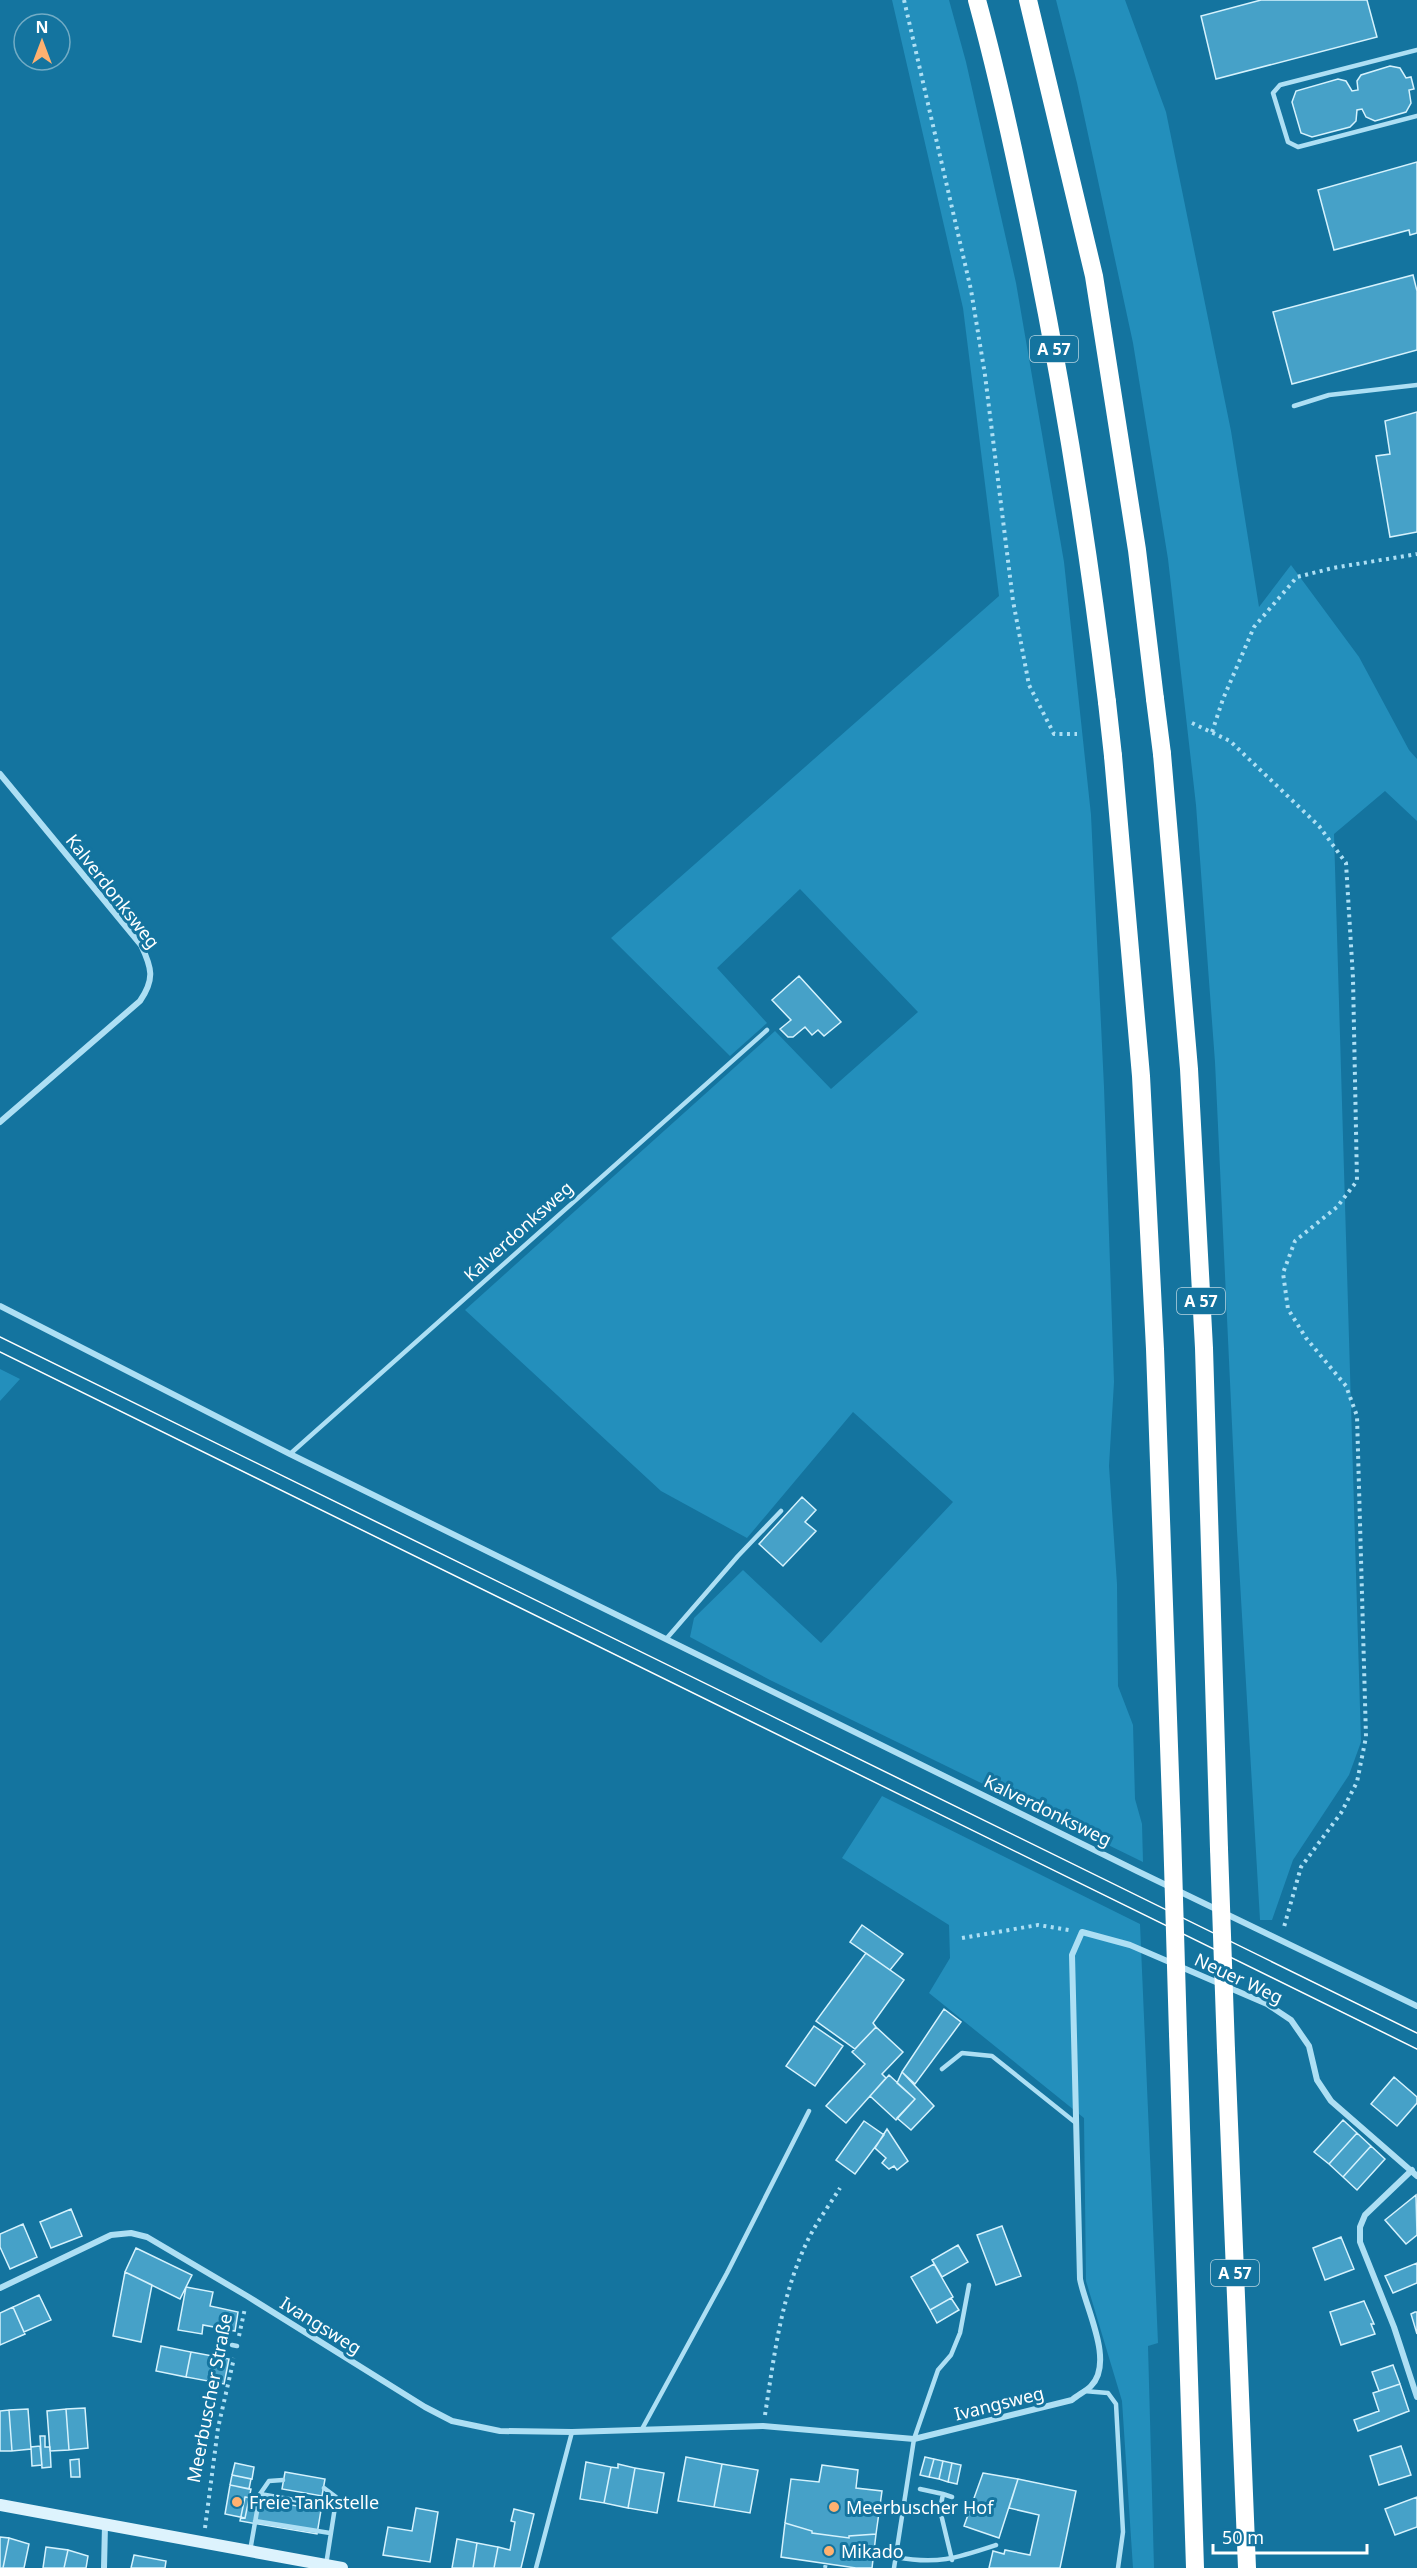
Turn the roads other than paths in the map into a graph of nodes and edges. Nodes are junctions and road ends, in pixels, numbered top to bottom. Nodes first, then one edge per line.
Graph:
1 (977, 0) edge
2 (1028, 0) edge
3 (1417, 50) edge
4 (1417, 116) edge
5 (1417, 385) edge
6 (1294, 406) dead end
7 (0, 774) edge
8 (767, 1030) dead end
9 (0, 1122) edge
10 (0, 1306) edge
11 (290, 1454) junction
12 (781, 1511) dead end
13 (667, 1638) junction
14 (1082, 1932) joint
15 (1417, 2006) edge
16 (942, 2069) dead end
17 (809, 2111) dead end
18 (1076, 2123) junction
19 (1415, 2173) edge
20 (969, 2285) dead end
21 (0, 2288) edge
22 (1084, 2391) junction
23 (1417, 2397) edge
24 (642, 2429) junction
25 (572, 2432) junction
26 (914, 2439) junction
27 (283, 2480) dead end
28 (324, 2488) dead end
29 (920, 2489) dead end
30 (260, 2494) junction
31 (943, 2494) junction
32 (952, 2497) dead end
33 (0, 2505) edge
34 (335, 2507) junction
35 (255, 2521) junction
36 (105, 2525) junction
37 (330, 2533) junction
38 (996, 2545) dead end
39 (249, 2552) junction
40 (896, 2557) junction
41 (952, 2560) junction
42 (326, 2565) junction
43 (104, 2568) edge
44 (342, 2568) edge
45 (536, 2568) edge
46 (894, 2568) edge
47 (1118, 2568) edge
48 (1195, 2568) edge
49 (1247, 2568) edge

1 - 48 highway, A 57, bridge
2 - 49 highway, A 57, bridge
3 - 4 lane
5 - 6 lane
7 - 9 street, Kalverdonksweg
8 - 11 lane, Kalverdonksweg
10 - 11 street, Kalverdonksweg
11 - 13 street, Kalverdonksweg
12 - 13 lane
13 - 15 street, Kalverdonksweg
14 - 18 street, Ivangsweg
14 - 19 street, Neuer Weg
16 - 18 lane
17 - 24 lane
18 - 22 street, Ivangsweg
19 - 23 street
20 - 26 lane
21 - 25 street, Ivangsweg
22 - 26 street, Ivangsweg
22 - 47 lane
24 - 25 street, Ivangsweg
24 - 26 street, Ivangsweg
25 - 45 lane
26 - 40 lane
27 - 30 lane
28 - 34 lane
29 - 31 lane
30 - 34 lane
30 - 35 lane
31 - 32 lane
31 - 41 lane
33 - 36 main road
34 - 37 lane
35 - 37 lane
35 - 39 lane
36 - 39 main road
36 - 43 street
37 - 42 lane
38 - 41 lane
39 - 42 main road
40 - 41 lane
40 - 46 lane
42 - 44 main road

